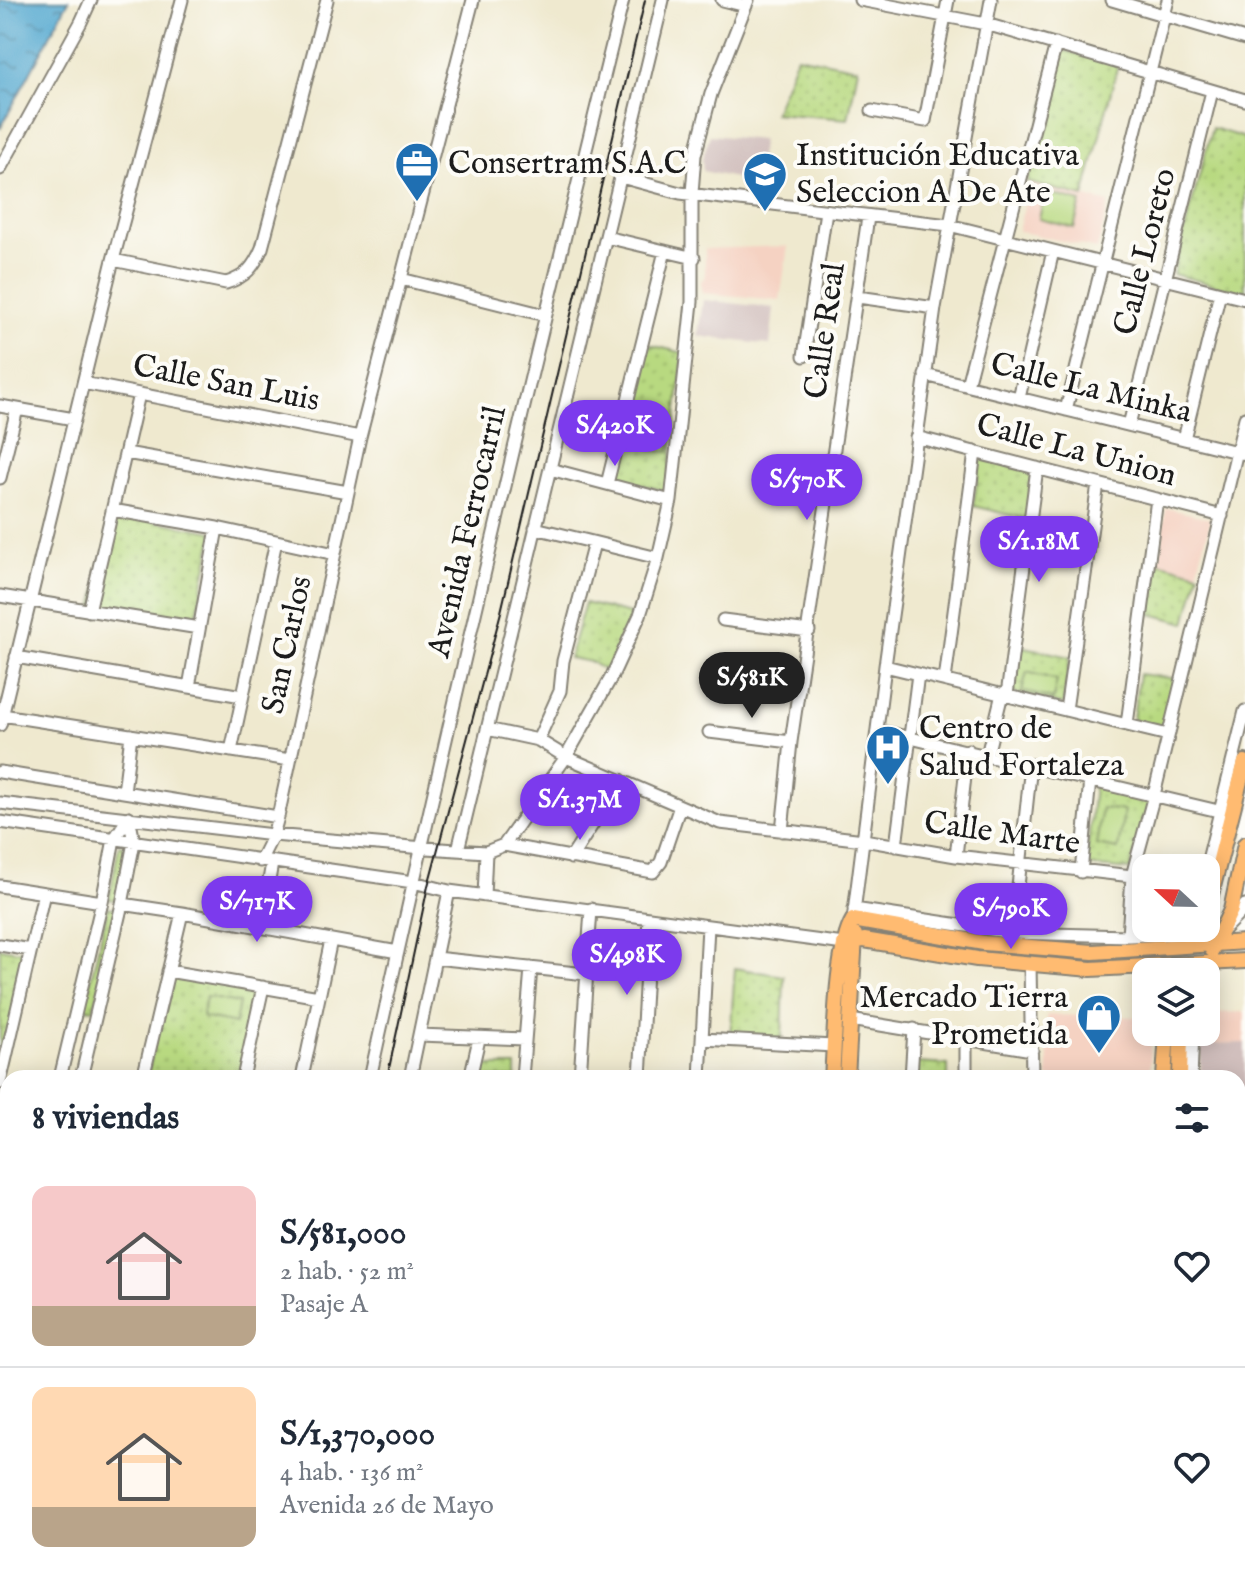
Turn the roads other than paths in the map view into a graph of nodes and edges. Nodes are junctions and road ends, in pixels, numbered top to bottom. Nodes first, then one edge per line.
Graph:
1 (91, 0) edge
2 (182, 0) edge
3 (327, 0) edge
4 (473, 0) edge
5 (623, 0) edge
6 (663, 0) edge
7 (722, 0) edge
8 (860, 0) edge
9 (948, 0) edge
10 (991, 0) edge
11 (1112, 0) edge
12 (1168, 0) edge
13 (747, 3) edge
14 (1165, 16) junction
15 (945, 17) junction
16 (986, 24) junction
17 (1245, 39) edge
18 (1056, 44) junction
19 (1150, 72) junction
20 (1212, 91) junction
21 (1245, 100) edge
22 (872, 111) dead end
23 (0, 169) edge
24 (621, 177) junction
25 (692, 193) junction
26 (826, 211) junction
27 (868, 217) junction
28 (949, 225) junction
29 (606, 237) junction
30 (1006, 240) junction
31 (665, 251) junction
32 (1053, 251) junction
33 (694, 258) junction
34 (113, 260) junction
35 (1102, 263) junction
36 (401, 279) junction
37 (1167, 280) junction
38 (1220, 293) junction
39 (858, 297) junction
40 (1245, 299) edge
41 (935, 308) junction
42 (545, 315) junction
43 (804, 356) dead end
44 (925, 375) junction
45 (83, 383) junction
46 (967, 385) junction
47 (139, 394) junction
48 (1019, 398) junction
49 (0, 406) edge
50 (17, 409) junction
51 (1066, 410) junction
52 (1245, 418) edge
53 (74, 419) junction
54 (1129, 425) junction
55 (360, 437) junction
56 (916, 437) junction
57 (1184, 439) junction
58 (975, 452) junction
59 (126, 453) junction
60 (1241, 453) edge
61 (1037, 468) junction
62 (550, 469) junction
63 (0, 478) edge
64 (607, 484) junction
65 (1098, 484) junction
66 (348, 492) junction
67 (1157, 499) junction
68 (671, 501) junction
69 (112, 510) junction
70 (1222, 516) junction
71 (217, 528) junction
72 (535, 528) junction
73 (276, 541) junction
74 (594, 543) junction
75 (335, 554) junction
76 (658, 558) junction
77 (0, 596) edge
78 (30, 601) junction
79 (89, 611) junction
80 (723, 620) dead end
81 (199, 628) junction
82 (809, 631) junction
83 (16, 657) junction
84 (885, 666) junction
85 (918, 674) junction
86 (717, 679) dead end
87 (945, 680) junction
88 (189, 687) junction
89 (799, 690) junction
90 (1004, 695) junction
91 (242, 696) junction
92 (1066, 710) junction
93 (1245, 711) edge
94 (1, 720) edge
95 (1127, 724) junction
96 (487, 729) junction
97 (877, 730) junction
98 (709, 732) dead end
99 (131, 735) junction
100 (1168, 735) junction
101 (910, 738) junction
102 (538, 740) junction
103 (791, 742) junction
104 (968, 750) junction
105 (231, 751) junction
106 (987, 755) junction
107 (566, 757) junction
108 (290, 760) junction
109 (1245, 762) edge
110 (1031, 765) junction
111 (0, 772) edge
112 (621, 780) junction
113 (1090, 780) junction
114 (124, 792) junction
115 (1154, 795) junction
116 (0, 803) edge
117 (680, 806) junction
118 (1226, 813) junction
119 (129, 817) junction
120 (278, 817) junction
121 (0, 822) edge
122 (782, 831) junction
123 (273, 835) junction
124 (114, 839) junction
125 (864, 840) junction
126 (134, 842) junction
127 (1245, 844) edge
128 (504, 845) junction
129 (896, 846) junction
130 (420, 848) junction
131 (458, 850) junction
132 (486, 852) junction
133 (1138, 854) edge
134 (1211, 854) edge
135 (1218, 854) edge
136 (956, 856) junction
137 (571, 858) junction
138 (266, 862) junction
139 (1020, 864) junction
140 (1081, 872) junction
141 (1132, 876) joint
142 (413, 882) junction
143 (0, 886) edge
144 (449, 891) junction
145 (44, 893) junction
146 (484, 896) junction
147 (102, 902) junction
148 (122, 904) junction
149 (1241, 908) edge
150 (591, 909) junction
151 (1220, 911) edge
152 (182, 913) junction
153 (853, 914) junction
154 (649, 918) junction
155 (708, 926) junction
156 (261, 927) junction
157 (1013, 933) junction
158 (1220, 935) edge
159 (1128, 936) junction
160 (1132, 936) edge
161 (1220, 938) edge
162 (331, 940) junction
163 (1162, 942) edge
164 (1245, 942) edge
165 (850, 943) junction
166 (0, 945) edge
167 (31, 950) junction
168 (398, 952) junction
169 (435, 958) junction
170 (1245, 961) edge
171 (1030, 963) junction
172 (1220, 966) edge
173 (531, 968) junction
174 (1132, 970) edge
175 (168, 971) junction
176 (586, 974) junction
177 (263, 987) junction
178 (319, 997) junction
179 (75, 1013) junction
180 (95, 1018) junction
181 (850, 1020) junction
182 (914, 1029) junction
183 (419, 1035) junction
184 (966, 1038) junction
185 (479, 1039) junction
186 (524, 1039) junction
187 (702, 1039) junction
188 (834, 1046) junction
189 (1166, 1046) edge
190 (1181, 1046) edge
191 (1192, 1046) edge
192 (1032, 1050) junction
193 (3, 1070) edge
194 (62, 1070) edge
195 (83, 1070) edge
196 (145, 1070) edge
197 (245, 1070) edge
198 (304, 1070) edge
199 (372, 1070) edge
200 (412, 1070) edge
201 (472, 1070) edge
202 (522, 1070) edge
203 (580, 1070) edge
204 (640, 1070) edge
205 (700, 1070) edge
206 (832, 1070) edge
207 (847, 1070) edge
208 (911, 1070) edge
209 (966, 1070) edge
210 (1032, 1070) edge
211 (1165, 1070) edge
212 (1180, 1070) edge
213 (1191, 1070) edge

1 - 23 street
2 - 34 street
3 - 34 street
4 - 36 street, San Carlos
5 - 42 street, Avenida Ferrocarril
6 - 24 street
7 - 13 street
8 - 15 street
9 - 15 street
10 - 16 street
11 - 14 street
12 - 14 street
13 - 25 street
14 - 17 street
14 - 19 street
15 - 16 street
15 - 22 street
16 - 18 street
16 - 28 street
18 - 19 street
18 - 30 street
19 - 20 street
19 - 35 street
20 - 21 street
20 - 37 street, Calle Loreto
24 - 25 street
24 - 29 street
25 - 26 street
25 - 33 street
26 - 27 street
26 - 43 street
27 - 28 street
27 - 39 street, Calle Real
28 - 30 street
28 - 41 street
29 - 31 street
29 - 62 street
30 - 32 street
30 - 46 street
31 - 33 street
31 - 64 street
32 - 35 street
32 - 48 street
33 - 68 street
34 - 45 street
35 - 37 street
35 - 51 street
36 - 42 street
36 - 55 street, San Carlos
37 - 38 street
37 - 54 street, Calle Loreto
38 - 40 street
38 - 57 street
39 - 41 street
39 - 82 street, Calle Real
41 - 44 street
42 - 130 street, Avenida Ferrocarril
44 - 46 street, Calle La Minka
44 - 56 street
45 - 47 street, Calle San Luis
45 - 53 street
46 - 48 street, Calle La Minka
47 - 55 street, Calle San Luis
47 - 59 street
48 - 51 street, Calle La Minka
49 - 50 street
50 - 53 street
50 - 63 street
51 - 54 street, Calle La Minka
52 - 60 street
53 - 78 street
54 - 57 street, Calle La Minka
55 - 66 street, San Carlos
56 - 58 street, Calle La Union
56 - 84 street
57 - 60 street, Calle La Minka
58 - 61 street, Calle La Union
58 - 87 street
59 - 66 street
59 - 69 street
60 - 70 street
61 - 65 street, Calle La Union
61 - 90 street
62 - 64 street
62 - 72 street
64 - 68 street
65 - 67 street, Calle La Union
65 - 92 street
66 - 75 street, San Carlos
67 - 70 street, Calle La Union
67 - 95 street
68 - 76 street
69 - 71 street
69 - 79 street
70 - 100 street
71 - 73 street
71 - 81 street
72 - 74 street
72 - 96 street
73 - 75 street
73 - 91 street
74 - 76 street
74 - 102 street
75 - 108 street, San Carlos
76 - 107 street
77 - 78 street
78 - 79 street
78 - 83 street
79 - 81 street
80 - 82 street
81 - 88 street
82 - 89 street, Calle Real
83 - 88 street
83 - 94 street
84 - 85 street
84 - 97 street
85 - 87 street
85 - 101 street
86 - 89 street
87 - 90 street
88 - 91 street
89 - 103 street, Calle Real
90 - 92 street
90 - 106 street
91 - 105 street
92 - 95 street
93 - 118 street
94 - 99 street
95 - 100 street
96 - 102 street, Calle Marte
96 - 131 street
97 - 101 street
97 - 125 street
98 - 103 street
99 - 105 street
99 - 114 street
100 - 115 street
101 - 104 street
101 - 129 street
102 - 107 street, Calle Marte
103 - 122 street, Calle Real
104 - 106 street
104 - 136 street
105 - 108 street
106 - 110 street
107 - 112 street, Calle Marte
107 - 128 street
108 - 120 street, San Carlos
109 - 118 main road
110 - 113 street
110 - 139 street
111 - 114 street
112 - 117 street, Calle Marte
112 - 137 street
113 - 115 street
113 - 140 street
114 - 120 street
115 - 118 street
115 - 133 street
116 - 119 street
117 - 122 street, Calle Marte
117 - 137 street
118 - 134 street
118 - 135 main road
119 - 123 street
119 - 124 street
119 - 126 street
120 - 123 street, San Carlos
121 - 124 street
122 - 125 street, Calle Marte
123 - 130 street
123 - 138 street, San Carlos
124 - 126 street
124 - 147 street
125 - 129 street, Calle Marte
125 - 153 street
126 - 138 street
126 - 148 street
127 - 149 main road
128 - 132 street
128 - 137 street
129 - 136 street, Calle Marte
130 - 131 street
130 - 142 street, Avenida Ferrocarril
131 - 132 street
132 - 146 street
136 - 139 street, Calle Marte
138 - 142 street
138 - 156 street, San Carlos
139 - 140 street, Calle Marte
139 - 157 street
140 - 141 street, Calle Marte
141 - 159 street
142 - 144 street
142 - 168 street, Avenida Ferrocarril
143 - 145 street
144 - 146 street
144 - 169 street
145 - 147 street
145 - 167 street
146 - 150 street
147 - 179 street
148 - 152 street
148 - 180 street
149 - 151 street
149 - 158 main road
150 - 154 street
150 - 176 street
152 - 156 street
152 - 175 street
153 - 157 street
153 - 163 main road
153 - 165 main road
154 - 155 street
154 - 204 street
155 - 165 street
155 - 187 street
156 - 162 street
157 - 159 street
159 - 160 street
161 - 164 main road
162 - 168 street
162 - 178 street
165 - 171 main road
165 - 181 main road
165 - 188 main road
166 - 167 street
167 - 193 street
168 - 199 street, Avenida Ferrocarril
169 - 173 street
169 - 183 street
170 - 172 main road
171 - 174 main road
171 - 192 street
173 - 176 street
173 - 186 street
175 - 177 street
175 - 196 street
176 - 203 street
177 - 178 street
177 - 197 street
178 - 198 street
179 - 180 street
179 - 194 street
180 - 195 street
181 - 182 street
181 - 207 main road
182 - 184 street
182 - 208 street
183 - 185 street
183 - 200 street
184 - 192 street
184 - 209 street
185 - 186 street
185 - 201 street
186 - 202 street
187 - 188 street
187 - 205 street
188 - 206 main road
189 - 211 main road
190 - 212 main road
191 - 213 street
192 - 210 street

